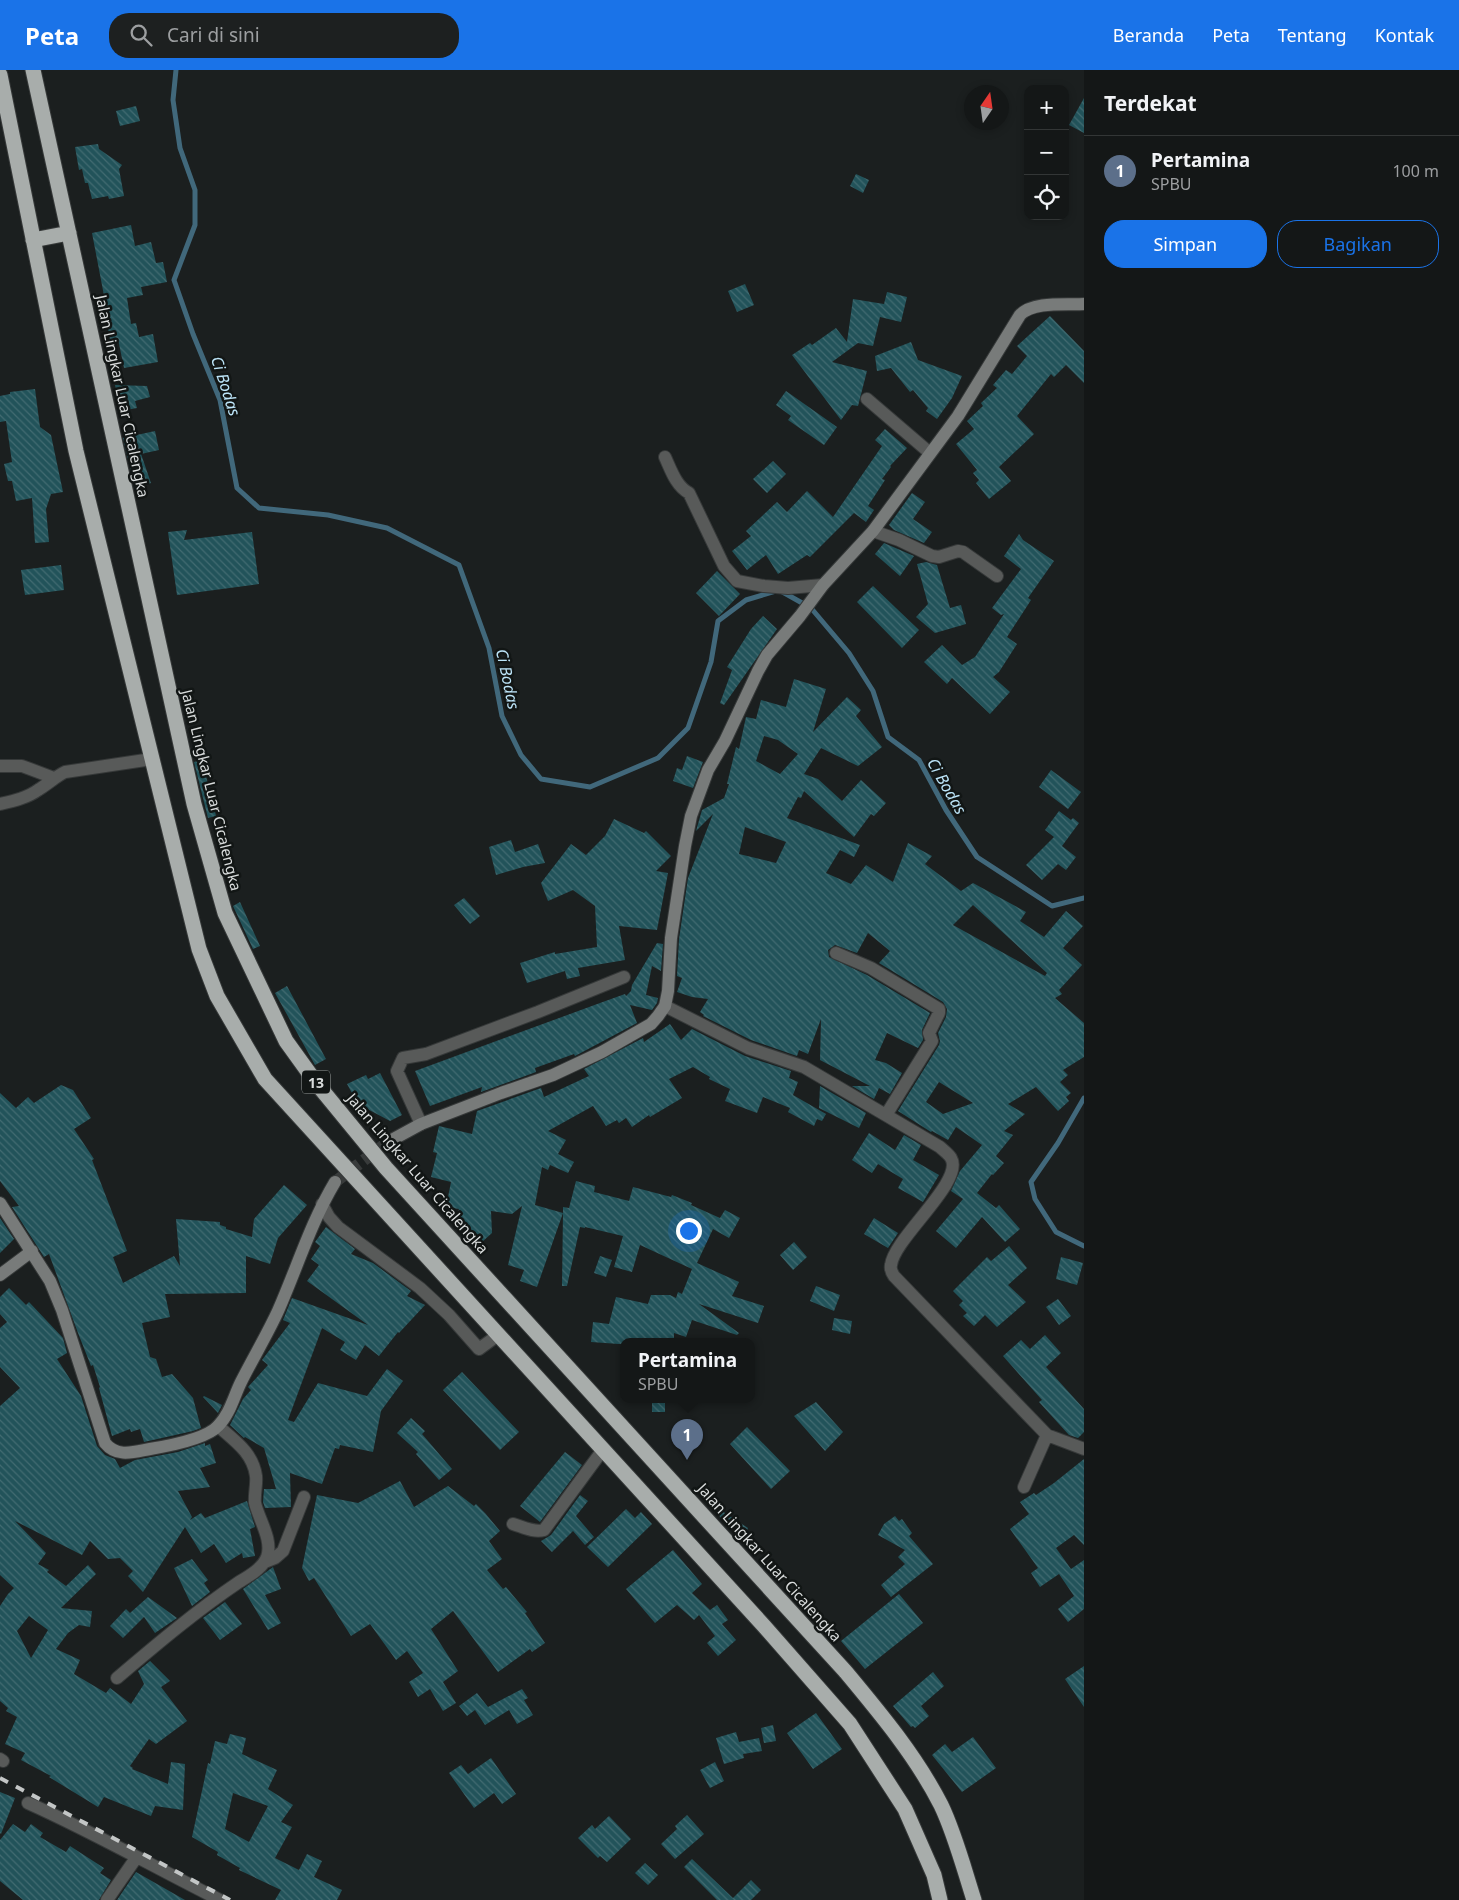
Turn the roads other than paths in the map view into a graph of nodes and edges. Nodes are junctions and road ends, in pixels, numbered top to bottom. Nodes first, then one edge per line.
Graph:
1 (33, 70) edge
2 (0, 75) edge
3 (69, 233) junction
4 (33, 240) junction
5 (1084, 304) edge
6 (867, 399) dead end
7 (930, 453) junction
8 (665, 457) dead end
9 (872, 531) junction
10 (997, 576) dead end
11 (823, 585) junction
12 (152, 759) junction
13 (0, 766) edge
14 (54, 778) junction
15 (0, 804) edge
16 (836, 953) dead end
17 (624, 977) dead end
18 (665, 1006) junction
19 (886, 1115) junction
20 (421, 1124) junction
21 (388, 1142) tunnel mouth
22 (335, 1182) tunnel mouth
23 (0, 1203) edge
24 (322, 1204) junction
25 (32, 1251) junction
26 (0, 1275) edge
27 (498, 1335) junction
28 (218, 1426) junction
29 (1047, 1435) junction
30 (1084, 1449) edge
31 (602, 1451) junction
32 (1024, 1487) dead end
33 (304, 1496) dead end
34 (513, 1524) dead end
35 (265, 1562) junction
36 (117, 1678) dead end
37 (28, 1803) dead end
38 (136, 1858) junction
39 (107, 1900) edge
40 (220, 1900) edge
41 (940, 1900) edge
42 (974, 1900) edge

1 - 3 highway, Jalan Lingkar Luar Cicalengka / 13
2 - 4 highway, 13
3 - 4 highway
3 - 42 highway, Jalan Lingkar Luar Cicalengka / 13
4 - 12 highway, 13
5 - 7 street
6 - 7 street
7 - 9 street
8 - 11 street
9 - 10 street
9 - 11 street
11 - 18 street
12 - 14 street
12 - 27 highway, 13
13 - 14 street
14 - 15 street
16 - 19 street
17 - 20 street
18 - 19 street
18 - 20 street
19 - 29 street
20 - 21 street
22 - 24 street
23 - 25 street
24 - 27 street
24 - 28 street
25 - 26 street
25 - 28 street
27 - 31 highway, 13
28 - 35 street
29 - 30 street
29 - 32 street
31 - 34 street
31 - 41 highway, 13
33 - 35 street
35 - 36 street
37 - 38 street
38 - 39 street
38 - 40 street

